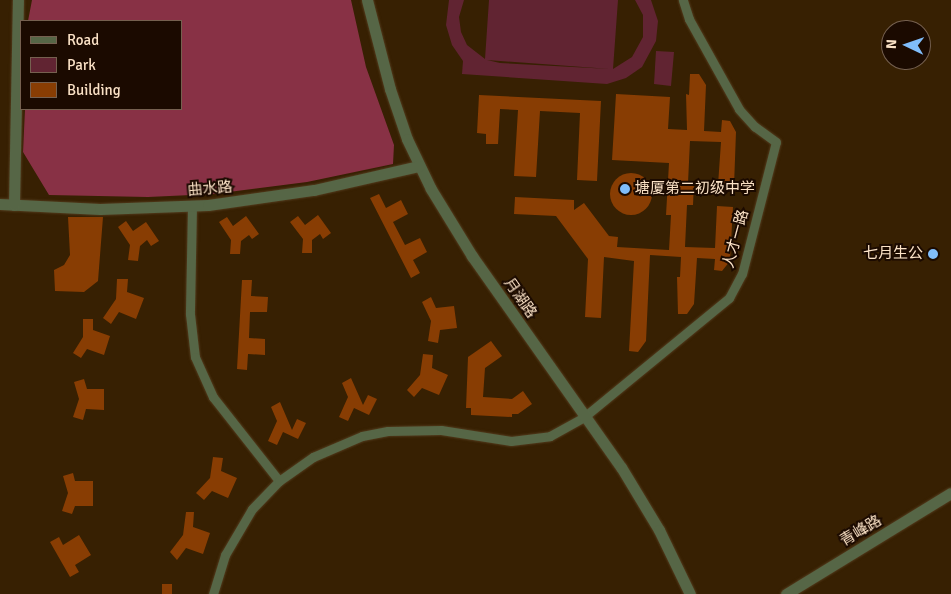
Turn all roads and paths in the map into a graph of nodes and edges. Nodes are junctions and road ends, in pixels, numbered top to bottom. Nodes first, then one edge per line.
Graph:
1 (18, 0) edge
2 (367, 0) edge
3 (683, 0) edge
4 (419, 166) junction
5 (0, 204) edge
6 (14, 205) junction
7 (192, 206) junction
8 (584, 417) junction
9 (279, 481) junction
10 (951, 493) edge
11 (213, 594) edge
12 (690, 594) edge
13 (786, 594) edge

1 - 6 street
2 - 4 street, 月湖路
3 - 8 street, 人才一路
4 - 7 street, 曲水路
4 - 8 street, 月湖路
5 - 6 street, 曲水路
6 - 7 street, 曲水路
7 - 9 street
8 - 9 street
8 - 12 street, 月湖路
9 - 11 street
10 - 13 street, 青峰路

